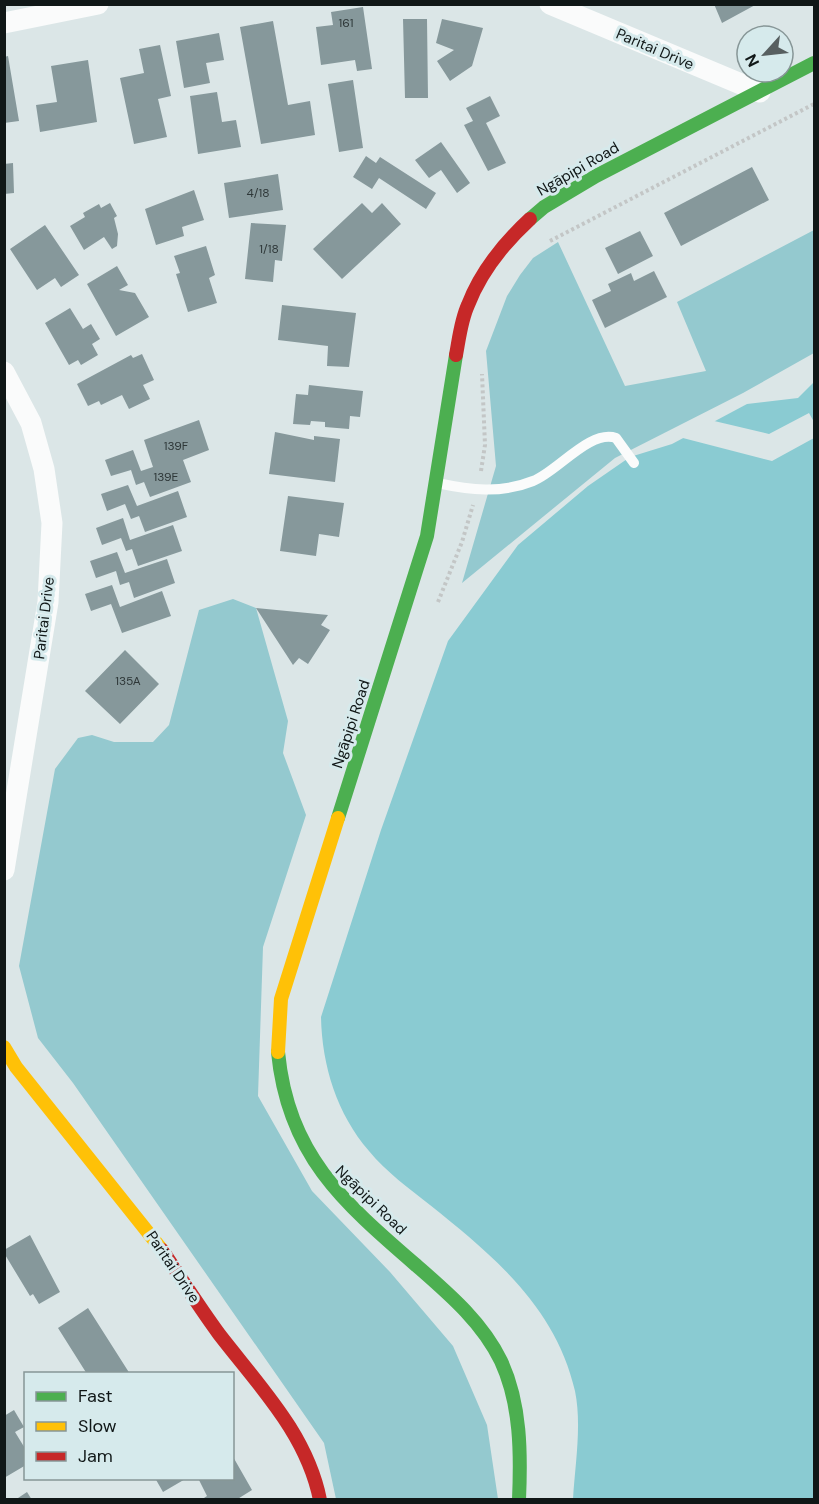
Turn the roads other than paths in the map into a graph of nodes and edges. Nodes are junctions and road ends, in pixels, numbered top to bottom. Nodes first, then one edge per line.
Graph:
1 (98, 4) edge
2 (550, 4) edge
3 (4, 23) edge
4 (814, 63) edge
5 (760, 92) junction
6 (4, 372) edge
7 (634, 463) dead end
8 (437, 483) junction
9 (4, 870) edge
10 (4, 1047) edge
11 (320, 1500) edge
12 (519, 1500) edge

1 - 3 street
2 - 5 street, Paritai Drive
4 - 5 main road, Ngāpipi Road
5 - 8 main road, Ngāpipi Road
6 - 9 street, Paritai Drive
7 - 8 lane
8 - 12 main road, Ngāpipi Road
10 - 11 main road, Paritai Drive

